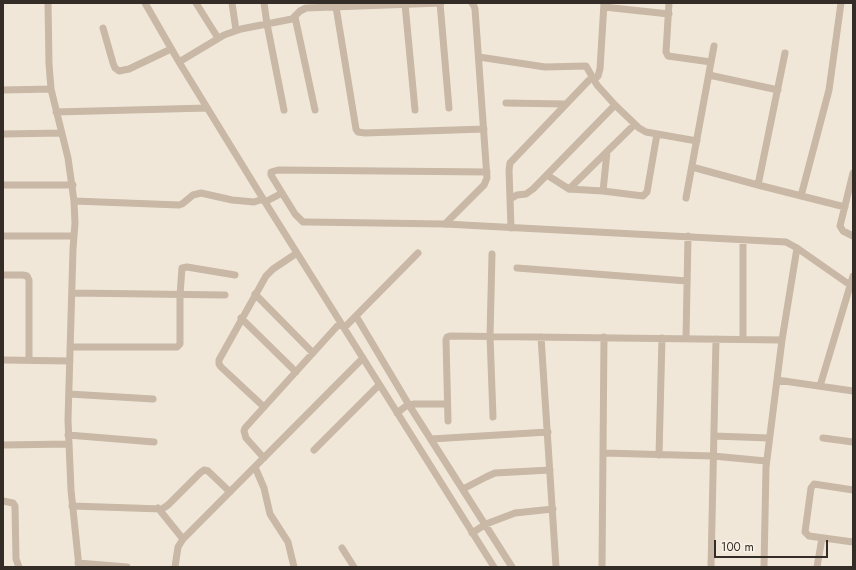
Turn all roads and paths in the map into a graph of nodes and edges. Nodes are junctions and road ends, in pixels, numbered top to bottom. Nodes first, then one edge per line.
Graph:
1 (48, 3) edge
2 (145, 3) edge
3 (196, 3) edge
4 (232, 3) edge
5 (264, 3) edge
6 (441, 3) edge
7 (472, 3) edge
8 (669, 3) edge
9 (841, 3) edge
10 (370, 4) edge
11 (405, 4) junction
12 (413, 4) edge
13 (340, 5) edge
14 (604, 5) edge
15 (309, 6) edge
16 (668, 14) junction
17 (295, 17) junction
18 (267, 24) junction
19 (103, 28) dead end
20 (236, 30) junction
21 (218, 38) junction
22 (714, 46) dead end
23 (171, 49) junction
24 (785, 53) dead end
25 (479, 58) junction
26 (181, 61) junction
27 (711, 62) junction
28 (709, 75) junction
29 (593, 78) junction
30 (51, 89) junction
31 (3, 90) edge
32 (778, 90) junction
33 (506, 103) dead end
34 (566, 104) junction
35 (615, 105) junction
36 (207, 108) junction
37 (449, 108) dead end
38 (284, 110) dead end
39 (315, 110) dead end
40 (415, 110) dead end
41 (56, 112) junction
42 (634, 125) junction
43 (484, 129) junction
44 (62, 133) junction
45 (3, 134) edge
46 (657, 134) junction
47 (697, 141) junction
48 (607, 152) junction
49 (692, 167) junction
50 (487, 172) junction
51 (853, 173) edge
52 (547, 175) junction
53 (3, 185) edge
54 (73, 185) junction
55 (758, 186) junction
56 (569, 189) junction
57 (603, 191) junction
58 (279, 194) junction
59 (801, 196) junction
60 (686, 198) dead end
61 (510, 199) junction
62 (266, 200) junction
63 (74, 201) junction
64 (845, 207) junction
65 (445, 224) junction
66 (511, 228) junction
67 (3, 236) edge
68 (74, 236) junction
69 (688, 236) junction
70 (853, 236) edge
71 (743, 240) junction
72 (797, 248) junction
73 (297, 253) junction
74 (418, 253) dead end
75 (492, 254) dead end
76 (517, 268) dead end
77 (3, 275) edge
78 (235, 275) dead end
79 (853, 276) edge
80 (687, 280) junction
81 (850, 285) junction
82 (72, 293) junction
83 (180, 294) junction
84 (255, 294) junction
85 (224, 295) dead end
86 (241, 318) junction
87 (348, 322) junction
88 (490, 336) junction
89 (541, 336) junction
90 (604, 337) junction
91 (662, 338) junction
92 (686, 338) junction
93 (716, 339) junction
94 (743, 339) junction
95 (782, 340) junction
96 (71, 346) junction
97 (313, 352) junction
98 (363, 358) junction
99 (3, 360) edge
100 (29, 360) junction
101 (70, 361) junction
102 (296, 372) junction
103 (777, 380) junction
104 (379, 385) junction
105 (820, 386) junction
106 (853, 391) edge
107 (69, 394) junction
108 (153, 399) dead end
109 (447, 404) junction
110 (264, 408) junction
111 (403, 409) junction
112 (492, 417) dead end
113 (448, 421) dead end
114 (548, 432) junction
115 (68, 435) junction
116 (714, 436) junction
117 (769, 438) junction
118 (823, 438) dead end
119 (431, 439) junction
120 (154, 442) dead end
121 (853, 442) edge
122 (68, 444) junction
123 (3, 445) edge
124 (314, 450) dead end
125 (602, 453) junction
126 (659, 455) junction
127 (713, 456) junction
128 (264, 458) junction
129 (766, 460) junction
130 (254, 467) junction
131 (550, 470) junction
132 (463, 489) junction
133 (853, 490) edge
134 (230, 492) junction
135 (3, 502) edge
136 (72, 506) junction
137 (158, 508) junction
138 (553, 509) junction
139 (479, 528) junction
140 (822, 538) junction
141 (183, 539) junction
142 (853, 542) edge
143 (342, 548) dead end
144 (79, 565) edge
145 (19, 567) edge
146 (127, 567) edge
147 (175, 567) edge
148 (294, 567) edge
149 (354, 567) edge
150 (494, 567) edge
151 (512, 567) edge
152 (556, 567) edge
153 (602, 567) edge
154 (711, 567) edge
155 (764, 567) edge
156 (817, 567) edge

1 - 30 street
2 - 23 street
3 - 21 street
4 - 20 street
5 - 18 street
6 - 12 street
6 - 37 street
7 - 25 street
8 - 16 street
9 - 59 street
10 - 11 street
10 - 13 street
11 - 12 street
11 - 40 street
13 - 15 street
13 - 43 street
14 - 16 street
14 - 29 street
15 - 17 street
16 - 27 street
17 - 18 street
17 - 39 street
18 - 20 street
18 - 38 street
19 - 23 street
20 - 21 street
21 - 26 street
22 - 27 street
23 - 26 street
24 - 32 street
25 - 29 street
25 - 43 street
26 - 36 street
27 - 28 street
28 - 32 street
28 - 47 street
29 - 34 street
29 - 35 street
30 - 31 street
30 - 41 street
32 - 55 street
33 - 34 street
34 - 61 street
35 - 42 street
35 - 52 street
36 - 41 street
36 - 62 street
41 - 44 street
42 - 46 street
42 - 48 street
43 - 50 street
44 - 45 street
44 - 54 street
46 - 47 street
46 - 57 street
47 - 49 street
48 - 56 street
48 - 57 street
49 - 55 street
49 - 60 street
50 - 58 street
50 - 65 street
51 - 64 street
52 - 56 street
52 - 61 street
53 - 54 street
54 - 63 street
55 - 59 street
56 - 57 street
58 - 62 street
58 - 65 street
59 - 64 street
61 - 66 street
62 - 63 street
62 - 73 street
63 - 68 street
64 - 70 street
65 - 66 street
66 - 69 street
67 - 68 street
68 - 82 street
69 - 71 street
69 - 80 street
71 - 72 street
71 - 94 street
72 - 81 street
72 - 95 street
73 - 84 street
73 - 87 street
74 - 87 street
75 - 88 street
76 - 80 street
77 - 100 street
78 - 83 street
79 - 81 street
80 - 92 street
81 - 105 street
82 - 83 street
82 - 96 street
83 - 85 street
83 - 96 street
84 - 86 street
84 - 97 street
86 - 102 street
86 - 110 street
87 - 97 street
87 - 98 street
87 - 111 street
88 - 89 street
88 - 109 street
88 - 112 street
89 - 90 street
89 - 114 street
90 - 91 street
90 - 125 street
91 - 92 street
91 - 126 street
92 - 93 street
93 - 94 street
93 - 116 street
94 - 95 street
95 - 103 street
96 - 101 street
97 - 102 street
98 - 104 street
98 - 128 street
99 - 100 street
100 - 101 street
101 - 107 street
102 - 110 street
103 - 105 street
103 - 117 street
104 - 111 street
104 - 124 street
105 - 106 street
107 - 108 street
107 - 115 street
109 - 111 street
109 - 113 street
110 - 128 street
111 - 119 street
111 - 139 street
114 - 119 street
114 - 131 street
115 - 120 street
115 - 122 street
116 - 117 street
116 - 127 street
117 - 129 street
118 - 121 street
119 - 132 street
122 - 123 street
122 - 136 street
125 - 126 street
125 - 153 street
126 - 127 street
127 - 129 street
127 - 154 street
128 - 130 street
129 - 155 street
130 - 134 street
130 - 148 street
131 - 132 street
131 - 138 street
132 - 139 street
133 - 140 street
134 - 137 street
134 - 141 street
135 - 145 street
136 - 137 street
136 - 144 street
137 - 141 street
138 - 139 street
138 - 152 street
139 - 150 street
139 - 151 street
140 - 142 street
140 - 156 street
141 - 147 street
143 - 149 street
144 - 146 street

